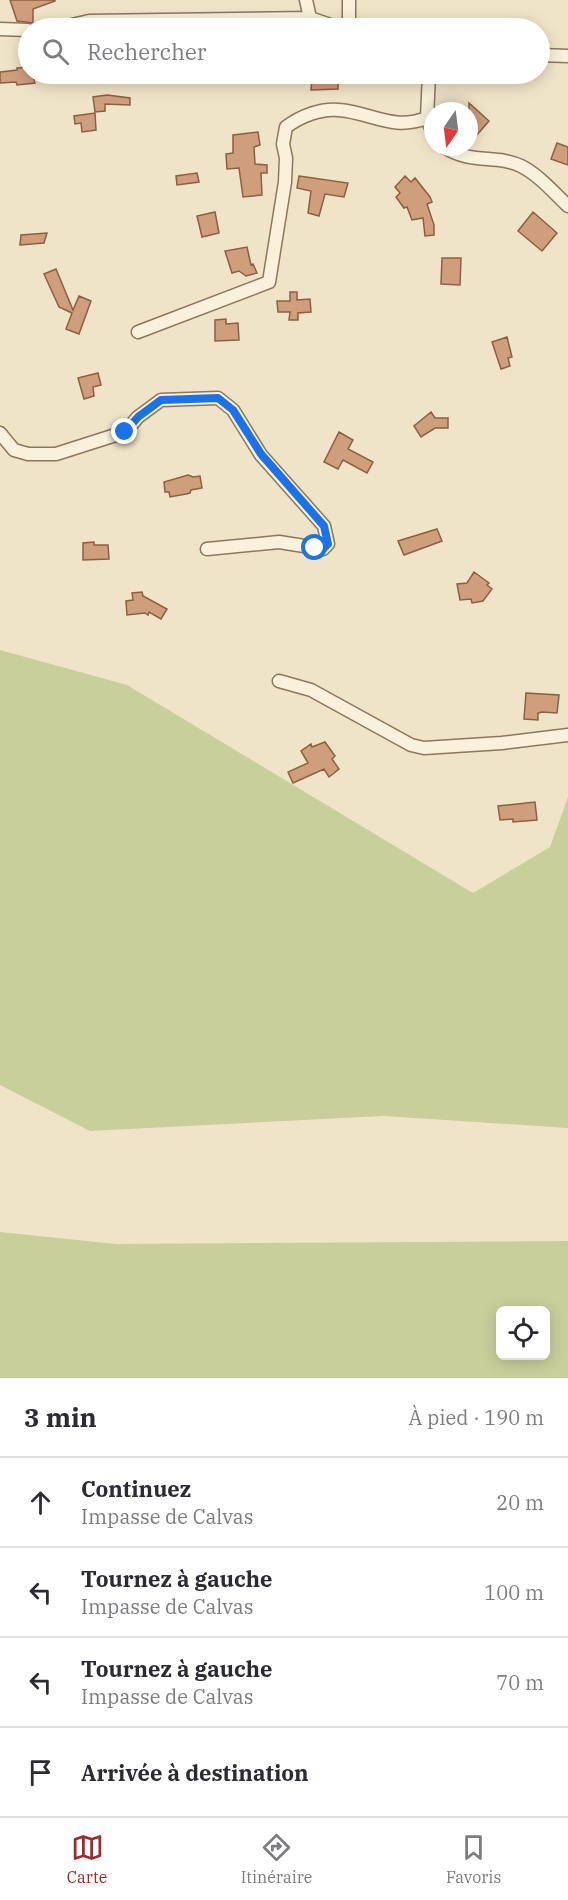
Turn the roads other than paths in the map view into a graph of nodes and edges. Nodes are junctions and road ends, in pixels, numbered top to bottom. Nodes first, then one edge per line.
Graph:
1 (306, 0) edge
2 (350, 0) edge
3 (310, 18) edge
4 (350, 18) edge
5 (0, 29) edge
6 (18, 30) edge
7 (550, 55) edge
8 (568, 56) edge
9 (429, 84) edge
10 (428, 102) edge
11 (424, 119) edge
12 (461, 156) edge
13 (568, 206) edge
14 (138, 332) dead end
15 (0, 433) edge
16 (207, 549) dead end
17 (279, 681) dead end
18 (568, 735) edge

1 - 3 street
2 - 4 street
5 - 6 street
7 - 8 street
9 - 10 street
11 - 14 street
12 - 13 street
15 - 16 street
17 - 18 street

